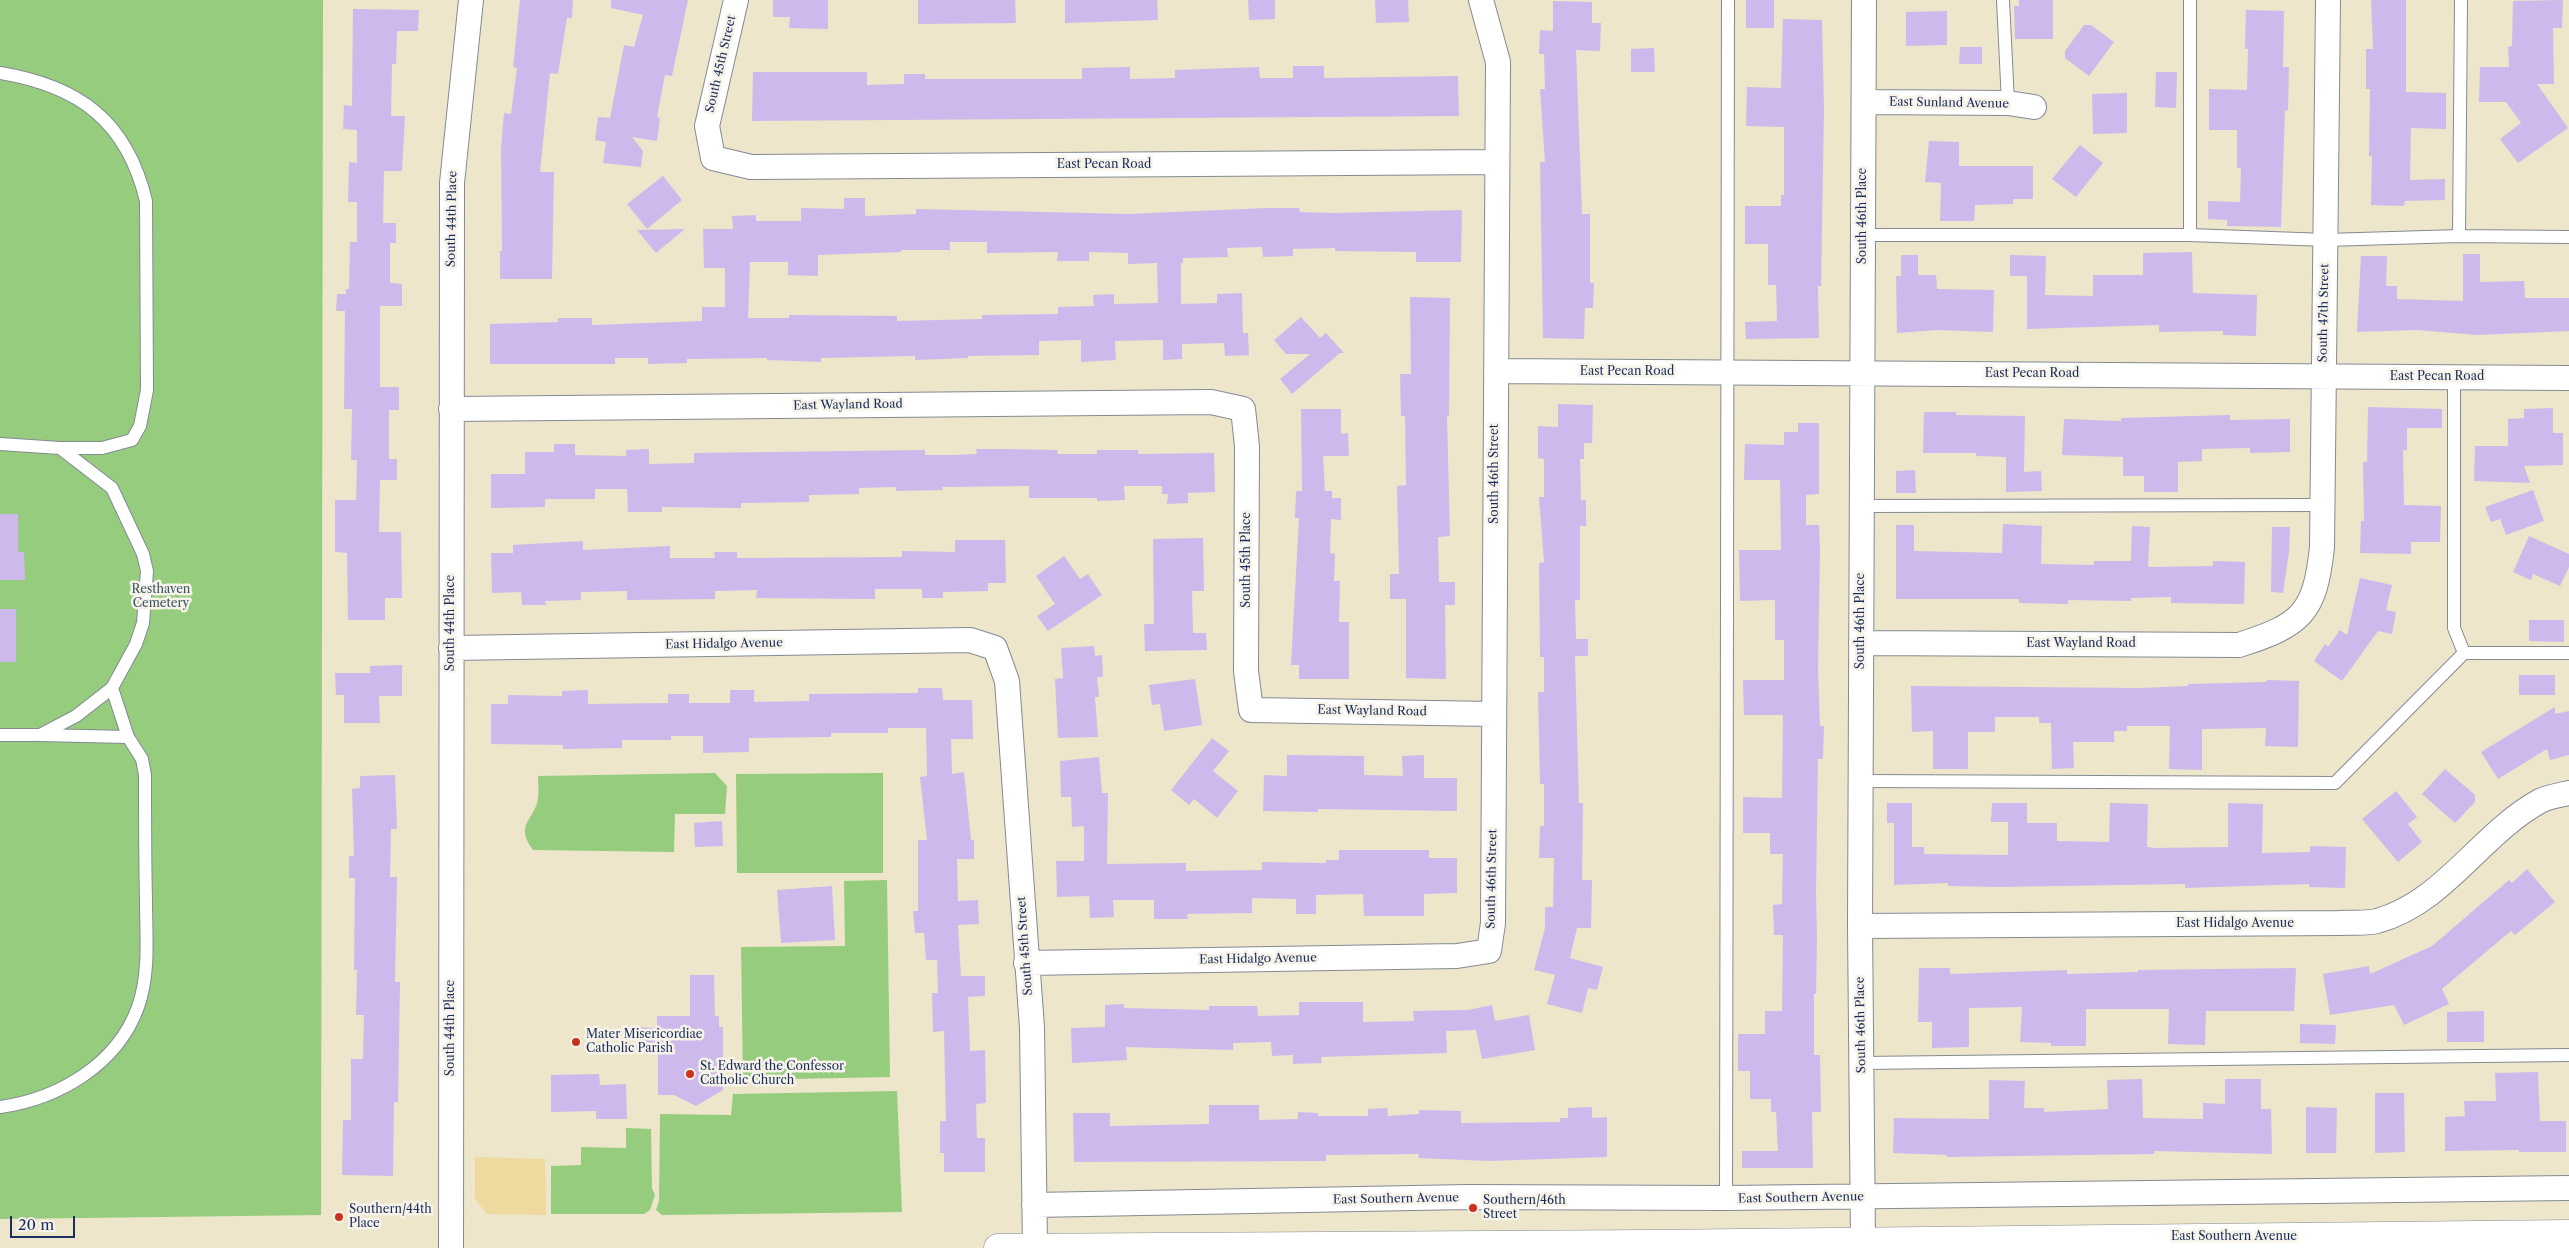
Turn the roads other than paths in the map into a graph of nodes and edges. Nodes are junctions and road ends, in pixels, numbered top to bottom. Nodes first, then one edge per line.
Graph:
1 (471, 0) edge
2 (736, 0) edge
3 (1481, 0) edge
4 (1728, 0) edge
5 (1864, 0) edge
6 (2002, 0) edge
7 (2190, 0) edge
8 (2328, 0) edge
9 (2461, 0) edge
10 (0, 74) edge
11 (1864, 102) junction
12 (2008, 103) junction
13 (2034, 107) dead end
14 (713, 158) joint
15 (1497, 162) junction
16 (1863, 235) junction
17 (2190, 235) junction
18 (2459, 236) junction
19 (2569, 237) edge
20 (2326, 240) junction
21 (1496, 371) junction
22 (1726, 372) junction
23 (1862, 373) junction
24 (2323, 376) junction
25 (2454, 377) junction
26 (2569, 378) edge
27 (451, 409) junction
28 (1243, 409) joint
29 (0, 444) edge
30 (60, 448) junction
31 (2323, 504) junction
32 (1860, 506) junction
33 (2296, 621) joint
34 (1861, 643) junction
35 (451, 648) junction
36 (995, 648) joint
37 (2464, 653) junction
38 (2569, 653) edge
39 (112, 688) junction
40 (1250, 710) joint
41 (1493, 714) junction
42 (0, 735) edge
43 (40, 735) junction
44 (128, 736) junction
45 (1862, 781) junction
46 (2569, 792) edge
47 (1860, 926) junction
48 (1489, 951) joint
49 (1026, 963) junction
50 (2569, 1055) edge
51 (1861, 1063) junction
52 (0, 1107) edge
53 (2569, 1188) edge
54 (1862, 1197) junction
55 (1726, 1198) junction
56 (1034, 1205) junction
57 (2569, 1234) edge
58 (1863, 1241) junction
59 (2170, 1242) edge
60 (1500, 1246) edge
61 (1035, 1247) edge
62 (451, 1248) edge
63 (998, 1248) edge

1 - 27 street, South 44th Place
2 - 14 street, South 45th Street
3 - 15 street, South 46th Street
4 - 22 lane
5 - 11 street, South 46th Place
6 - 12 lane
7 - 17 lane
8 - 20 street, South 47th Street
9 - 18 lane
10 - 30 lane
11 - 12 street, East Sunland Avenue
11 - 16 street, South 46th Place
12 - 13 street, East Sunland Avenue
14 - 15 street, East Pecan Road
15 - 21 street, South 46th Street
16 - 17 lane
16 - 23 street, South 46th Place
17 - 20 lane
18 - 19 lane
18 - 20 lane
20 - 24 street, South 47th Street
21 - 22 street, East Pecan Road
21 - 41 street, South 46th Street
22 - 23 street, East Pecan Road
22 - 55 lane
23 - 24 street, East Pecan Road
23 - 32 street, South 46th Place
24 - 25 street, East Pecan Road
24 - 31 street, South 47th Street
25 - 26 street, East Pecan Road
25 - 37 lane
27 - 28 street, East Wayland Road
27 - 35 street, South 44th Place
28 - 40 street, South 45th Place
29 - 30 lane
30 - 39 lane
31 - 32 lane
31 - 33 street, South 47th Street
32 - 34 street, South 46th Place
33 - 34 street, East Wayland Road
34 - 45 street, South 46th Place
35 - 36 street, East Hidalgo Avenue
35 - 62 street, South 44th Place
36 - 49 street, South 45th Street
37 - 38 lane
37 - 45 lane
39 - 43 lane
39 - 44 lane
40 - 41 street, East Wayland Road
41 - 48 street, South 46th Street
42 - 43 lane
43 - 44 lane
44 - 52 lane
45 - 47 street, South 46th Place
46 - 47 street, East Hidalgo Avenue
47 - 51 street, South 46th Place
48 - 49 street, East Hidalgo Avenue
49 - 56 street, South 45th Street
50 - 51 lane
51 - 54 street, South 46th Place
53 - 54 street, East Southern Avenue
54 - 55 street, East Southern Avenue
54 - 58 street, South 46th Place
55 - 56 street, East Southern Avenue
56 - 61 street, South 45th Street
57 - 59 main road, East Southern Avenue
58 - 59 main road, East Southern Avenue
58 - 60 main road, East Southern Avenue
60 - 61 main road, East Southern Avenue
61 - 63 main road, East Southern Avenue

